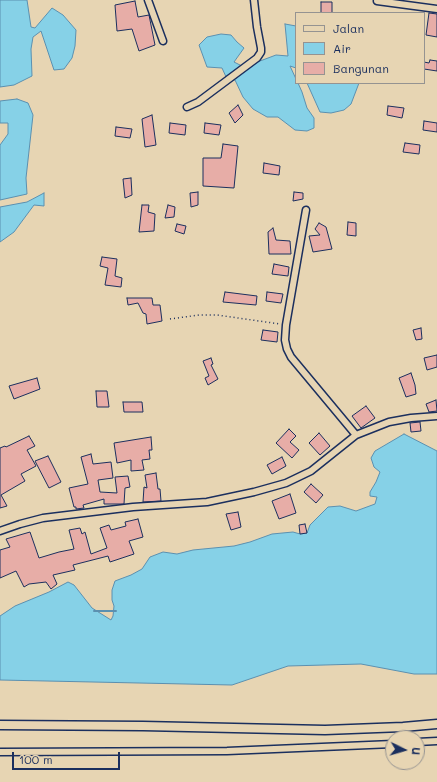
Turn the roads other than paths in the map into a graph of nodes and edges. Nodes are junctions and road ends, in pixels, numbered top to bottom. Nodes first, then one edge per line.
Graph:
1 (148, 0) edge
2 (254, 0) edge
3 (377, 1) dead end
4 (437, 9) edge
5 (163, 41) dead end
6 (187, 107) dead end
7 (306, 210) dead end
8 (437, 416) edge
9 (356, 435) junction
10 (0, 531) edge
11 (437, 724) edge
12 (0, 725) edge
13 (437, 741) edge
14 (425, 742) edge
15 (385, 744) edge
16 (0, 752) edge

1 - 5 street
2 - 6 street
3 - 4 street
7 - 9 street
8 - 9 street
9 - 10 street
11 - 12 street
13 - 14 street
15 - 16 street

